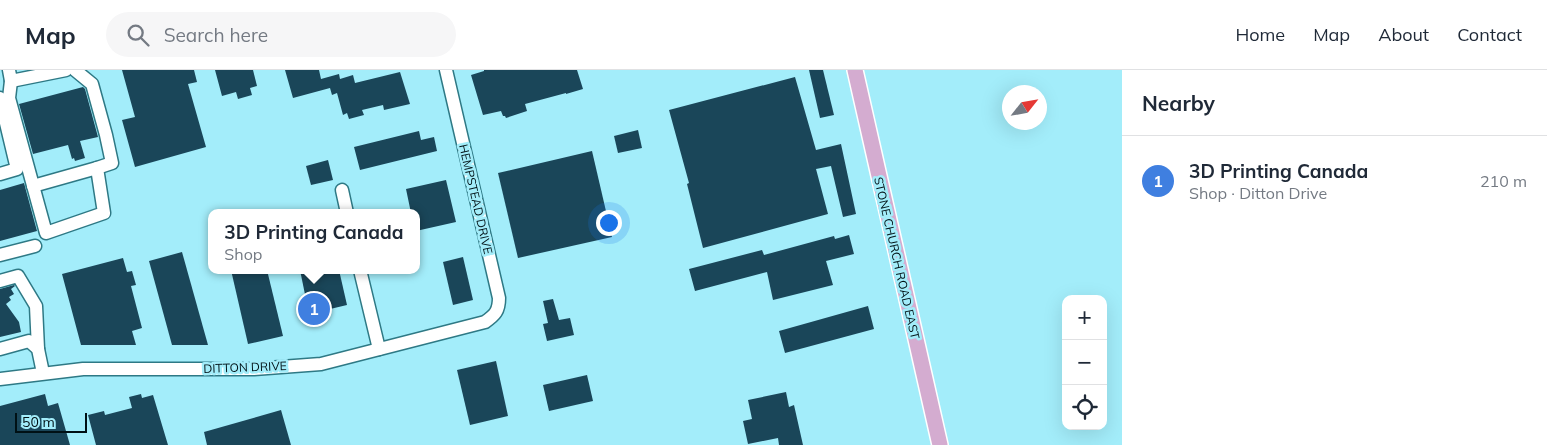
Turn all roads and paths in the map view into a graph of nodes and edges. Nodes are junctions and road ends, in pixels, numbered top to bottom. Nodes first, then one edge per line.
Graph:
1 (66, 70) edge
2 (75, 70) edge
3 (446, 70) edge
4 (855, 70) edge
5 (10, 75) edge
6 (0, 98) edge
7 (5, 143) edge
8 (97, 168) junction
9 (0, 174) edge
10 (33, 186) junction
11 (342, 190) dead end
12 (346, 209) edge
13 (35, 246) dead end
14 (0, 255) edge
15 (361, 274) edge
16 (0, 281) edge
17 (485, 322) joint
18 (0, 349) edge
19 (38, 349) junction
20 (378, 349) junction
21 (43, 373) junction
22 (0, 379) edge
23 (940, 445) edge

1 - 5 street
2 - 8 street
3 - 17 street, HEMPSTEAD DRIVE
4 - 23 main road, STONE CHURCH ROAD EAST
5 - 10 street
6 - 7 street
7 - 9 street
8 - 10 street
8 - 10 street
11 - 12 street
13 - 14 street
15 - 20 street
16 - 19 street
17 - 20 street, DITTON DRIVE
18 - 19 street
19 - 21 street
20 - 21 street, DITTON DRIVE
21 - 22 street, DITTON DRIVE

